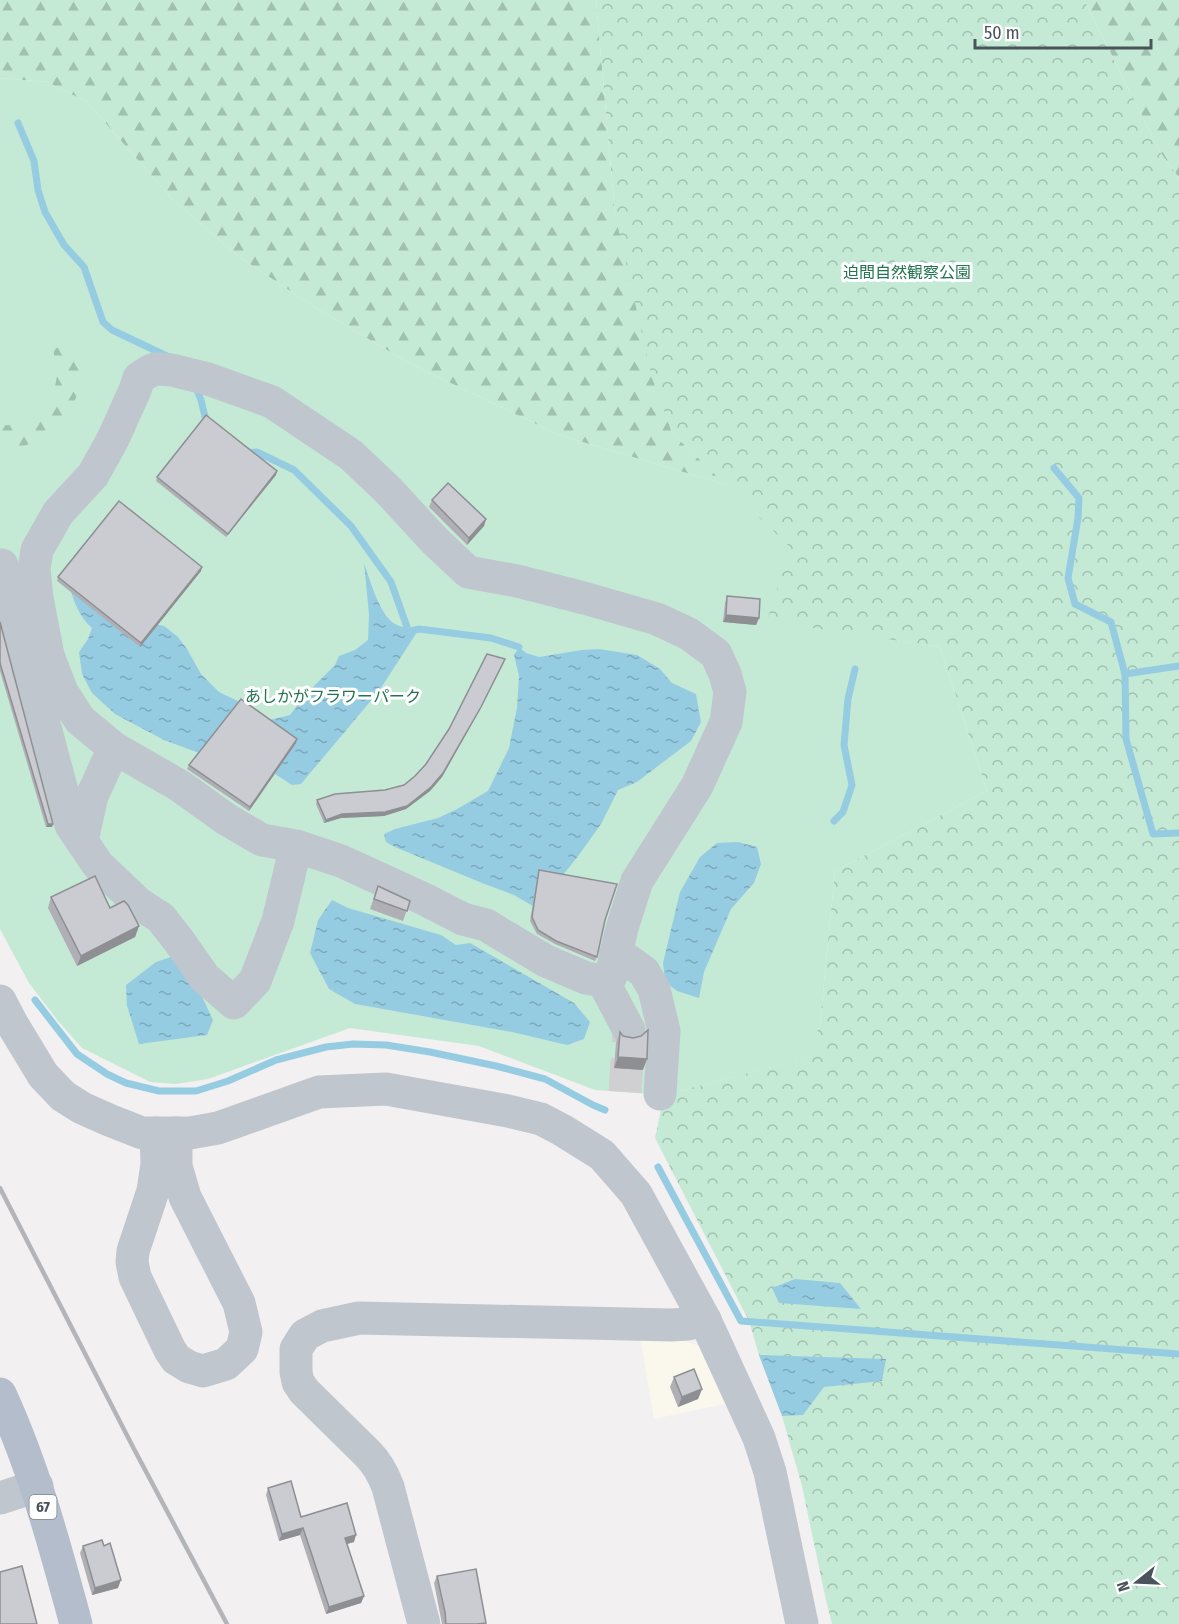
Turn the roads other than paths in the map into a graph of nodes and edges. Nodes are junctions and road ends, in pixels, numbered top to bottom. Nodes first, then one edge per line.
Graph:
1 (1, 565) edge
2 (34, 569) junction
3 (114, 748) junction
4 (82, 840) junction
5 (296, 846) junction
6 (610, 966) junction
7 (0, 1001) edge
8 (629, 1030) tunnel mouth
9 (660, 1094) dead end
10 (166, 1133) junction
11 (705, 1320) junction
12 (0, 1394) edge
13 (37, 1486) junction
14 (0, 1498) edge
15 (75, 1624) edge
16 (424, 1624) edge
17 (802, 1624) edge

1 - 2 street
1 - 4 street
2 - 3 street
2 - 6 street
3 - 4 street
3 - 5 street
4 - 5 street
5 - 6 street
6 - 8 street
6 - 9 street
7 - 10 street
10 - 10 street
10 - 11 street
11 - 16 street
11 - 17 street
12 - 13 main road, 67
13 - 14 street
13 - 15 main road, 67

